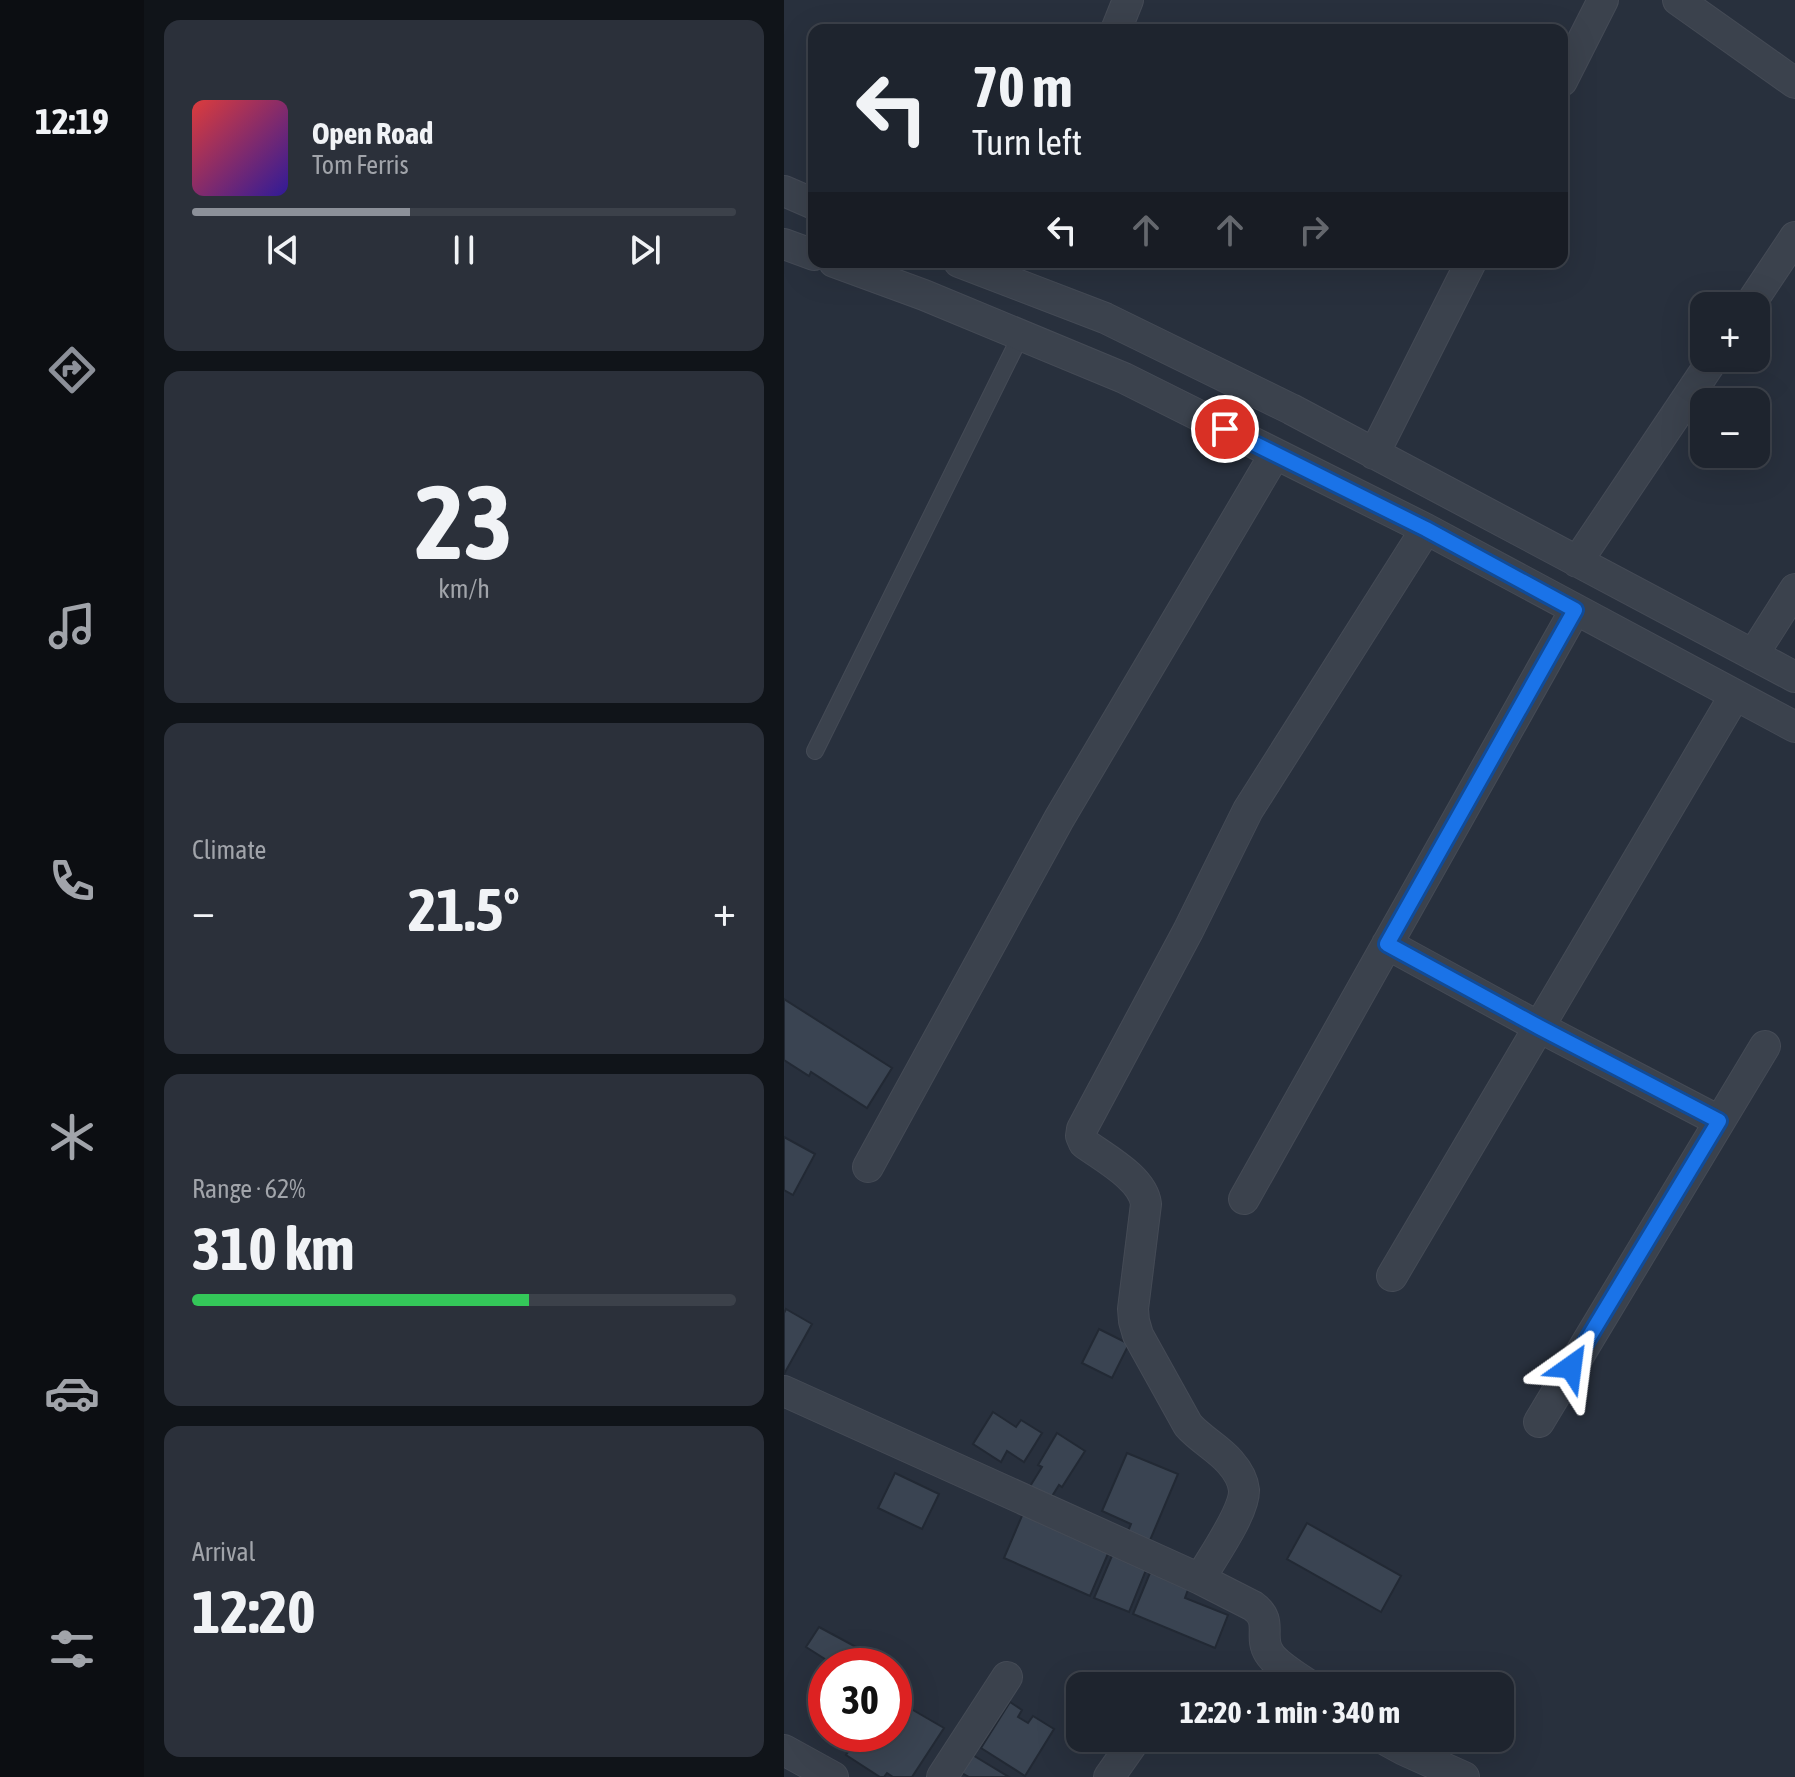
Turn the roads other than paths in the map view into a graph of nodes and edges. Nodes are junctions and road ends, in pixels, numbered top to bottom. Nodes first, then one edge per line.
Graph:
1 (1128, 0) edge
2 (1603, 0) edge
3 (1678, 0) edge
4 (1118, 24) edge
5 (1568, 69) edge
6 (1795, 83) edge
7 (784, 191) edge
8 (808, 201) edge
9 (1795, 237) edge
10 (784, 244) edge
11 (808, 253) edge
12 (850, 268) edge
13 (993, 268) edge
14 (1468, 268) edge
15 (1016, 272) edge
16 (1758, 292) edge
17 (1021, 335) junction
18 (1705, 372) edge
19 (1275, 454) junction
20 (1374, 454) junction
21 (1426, 529) junction
22 (1577, 562) junction
23 (1795, 589) edge
24 (1575, 610) junction
25 (1753, 655) junction
26 (1795, 677) edge
27 (1735, 695) junction
28 (1795, 727) edge
29 (815, 751) dead end
30 (1387, 944) junction
31 (1539, 1027) junction
32 (1765, 1046) dead end
33 (1719, 1121) junction
34 (868, 1167) dead end
35 (1244, 1199) dead end
36 (1392, 1276) dead end
37 (784, 1391) edge
38 (1539, 1422) dead end
39 (1200, 1579) junction
40 (1292, 1672) edge
41 (1007, 1677) dead end
42 (784, 1750) edge
43 (1127, 1752) edge
44 (1402, 1752) edge
45 (1426, 1769) edge
46 (827, 1776) edge
47 (942, 1777) edge
48 (1109, 1777) edge
49 (1464, 1777) edge

1 - 4 street
2 - 5 street
3 - 6 street
7 - 8 street
9 - 16 street
10 - 11 street
12 - 17 street
13 - 15 street
14 - 20 street
15 - 20 street
17 - 19 street
17 - 29 lane
18 - 22 street
19 - 21 street
19 - 34 street
20 - 22 street
21 - 24 street
21 - 39 street
22 - 25 street
23 - 25 street
24 - 27 street
24 - 30 street
25 - 26 street
27 - 28 street
27 - 31 street
30 - 31 street
30 - 35 street
31 - 33 street
31 - 36 street
32 - 33 street
33 - 38 street
37 - 39 street
39 - 40 street
41 - 47 street
42 - 46 street
43 - 48 street
44 - 45 street
45 - 49 street

